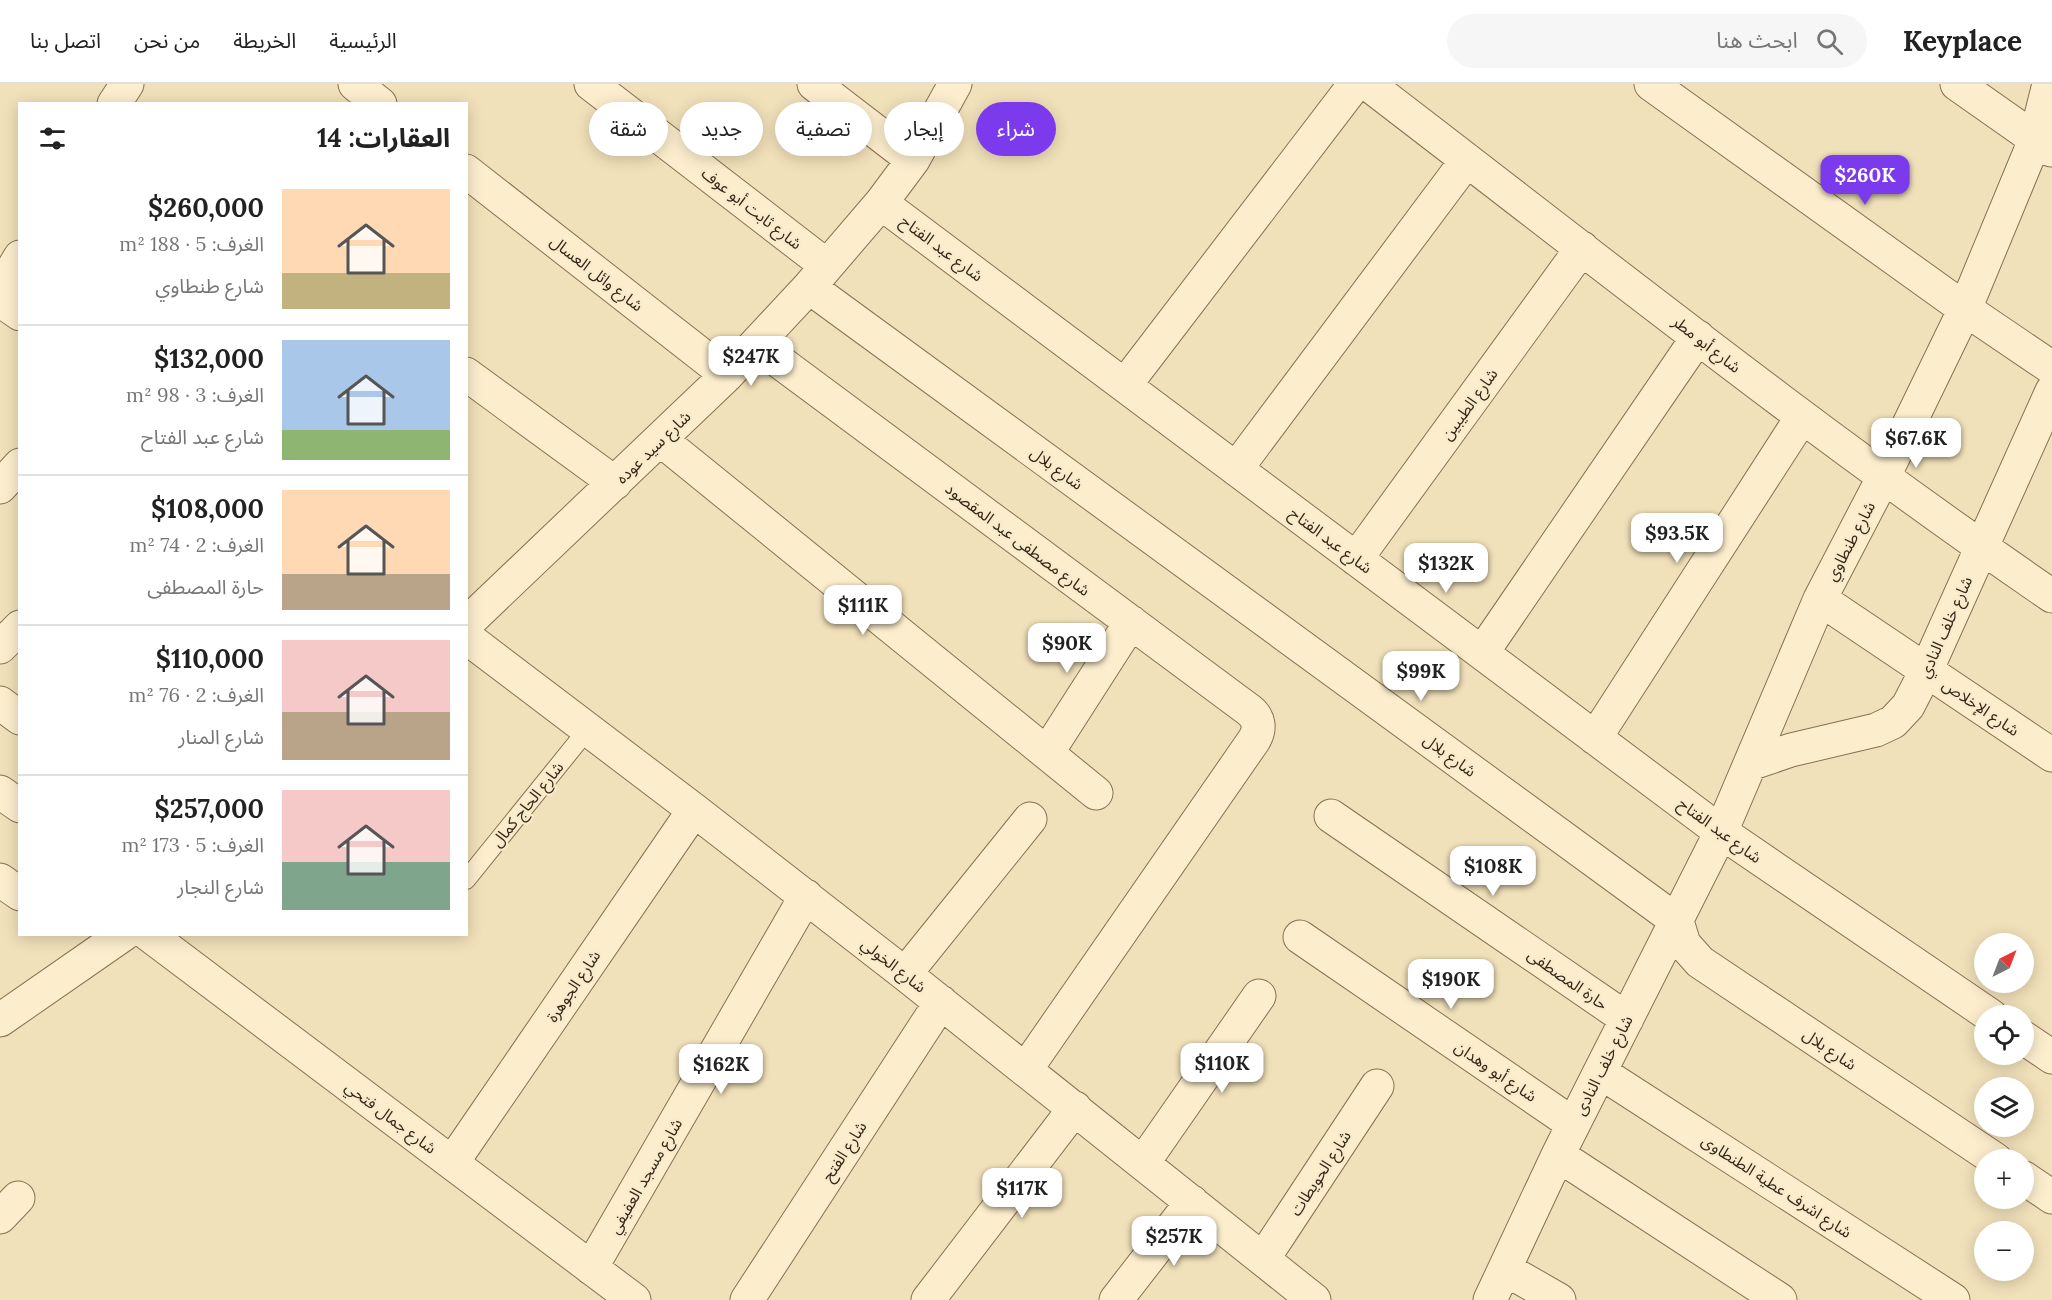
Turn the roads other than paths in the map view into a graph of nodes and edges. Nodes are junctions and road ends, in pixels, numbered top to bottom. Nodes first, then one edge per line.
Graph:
1 (127, 84) edge
2 (355, 84) edge
3 (591, 84) edge
4 (814, 84) edge
5 (955, 84) edge
6 (1355, 84) edge
7 (1368, 84) edge
8 (1651, 84) edge
9 (1957, 84) edge
10 (2049, 84) edge
11 (115, 102) edge
12 (378, 102) edge
13 (2044, 146) edge
14 (913, 160) junction
15 (1467, 160) junction
16 (468, 173) edge
17 (881, 203) junction
18 (1582, 248) junction
19 (18, 260) edge
20 (818, 277) junction
21 (0, 291) edge
22 (0, 300) edge
23 (1965, 309) junction
24 (18, 313) edge
25 (1698, 338) junction
26 (757, 345) junction
27 (2052, 368) edge
28 (468, 375) edge
29 (727, 375) junction
30 (1125, 386) junction
31 (2052, 391) edge
32 (1802, 417) junction
33 (2044, 433) edge
34 (661, 440) junction
35 (18, 467) edge
36 (1236, 469) junction
37 (1883, 478) junction
38 (615, 483) junction
39 (0, 487) edge
40 (1981, 548) junction
41 (1356, 559) junction
42 (2052, 596) edge
43 (1820, 599) junction
44 (468, 622) edge
45 (1131, 622) junction
46 (18, 629) edge
47 (468, 639) edge
48 (0, 647) edge
49 (1482, 653) junction
50 (1926, 671) junction
51 (0, 703) edge
52 (18, 716) edge
53 (588, 729) junction
54 (1595, 738) junction
55 (1047, 753) junction
56 (2052, 755) edge
57 (1750, 764) junction
58 (0, 792) edge
59 (1096, 793) dead end
60 (18, 805) edge
61 (694, 810) junction
62 (1331, 816) dead end
63 (1030, 819) dead end
64 (1721, 832) junction
65 (468, 878) edge
66 (0, 880) edge
67 (18, 893) edge
68 (806, 896) junction
69 (1677, 921) junction
70 (151, 936) edge
71 (1300, 937) dead end
72 (100, 940) edge
73 (905, 974) junction
74 (1259, 996) dead end
75 (941, 1002) junction
76 (1974, 1005) edge
77 (1627, 1019) junction
78 (0, 1020) edge
79 (2034, 1045) edge
80 (2052, 1057) edge
81 (1026, 1069) junction
82 (1600, 1072) junction
83 (1377, 1086) dead end
84 (1075, 1108) junction
85 (1574, 1124) junction
86 (1980, 1149) edge
87 (1558, 1155) junction
88 (452, 1163) junction
89 (1143, 1163) junction
90 (2034, 1185) edge
91 (2052, 1197) edge
92 (1192, 1202) junction
93 (1263, 1259) junction
94 (591, 1268) junction
95 (1505, 1269) junction
96 (1304, 1297) edge
97 (634, 1300) edge
98 (747, 1300) edge
99 (928, 1300) edge
100 (1116, 1300) edge
101 (1490, 1300) edge
102 (1559, 1300) edge
103 (1780, 1300) edge
104 (1953, 1300) edge

1 - 11 street
2 - 12 street
3 - 20 street, شارع ثابت أبو عوف
4 - 14 street
5 - 14 street, شارع سيد عوده
6 - 30 street
7 - 15 street, شارع أبو مطر
8 - 23 street
9 - 13 street
10 - 13 street, شارع طنطاوي
13 - 23 street, شارع طنطاوي
14 - 17 street, شارع سيد عوده
15 - 18 street, شارع أبو مطر
15 - 36 street
16 - 29 street, شارع وائل العسال
17 - 20 street, شارع سيد عوده
17 - 30 street, شارع عبد الفتاح
18 - 25 street, شارع أبو مطر
18 - 41 street, شارع الطيبين
19 - 21 street
20 - 26 street, شارع سيد عوده
20 - 69 street, شارع بلال
22 - 24 street
23 - 27 street
23 - 37 street, شارع طنطاوي
25 - 32 street, شارع أبو مطر
25 - 49 street
26 - 29 street, شارع سيد عوده
26 - 45 street, شارع مصطفى عبد المقصود
28 - 38 street
29 - 34 street, شارع سيد عوده
30 - 36 street, شارع عبد الفتاح
31 - 33 street, شارع خلف النادي
32 - 37 street, شارع أبو مطر
32 - 54 street
33 - 40 street, شارع خلف النادي
34 - 38 street, شارع سيد عوده
34 - 55 street
35 - 39 street
36 - 41 street, شارع عبد الفتاح
37 - 40 street, شارع أبو مطر
37 - 43 street, شارع طنطاوي
38 - 44 street, شارع سيد عوده
40 - 42 street, شارع أبو مطر
40 - 50 street, شارع خلف النادي
41 - 49 street, شارع عبد الفتاح
43 - 50 street, شارع الإخلاص
43 - 57 street, شارع طنطاوي
45 - 55 street
45 - 81 street, شارع مصطفى عبد المقصود
46 - 48 street
47 - 53 street, شارع الخولي
49 - 54 street, شارع عبد الفتاح
50 - 56 street, شارع الإخلاص
50 - 57 street, شارع خلف النادي
51 - 52 street
53 - 61 street, شارع الخولي
53 - 65 lane, شارع الحاج كمال
54 - 64 street, شارع عبد الفتاح
55 - 59 street
57 - 64 street, شارع طنطاوي
58 - 60 street
61 - 68 street, شارع الخولي
61 - 88 street, شارع الجوهرة
62 - 77 street, حارة المصطفى
63 - 73 street
64 - 69 street, شارع خلف النادى
64 - 76 street, شارع عبد الفتاح
66 - 67 street
68 - 73 street, شارع الخولي
68 - 94 street, شارع مسجد العفيفي
69 - 77 street, شارع خلف النادى
69 - 86 street, شارع بلال
70 - 88 street, شارع جمال فتحي
71 - 85 street, شارع أبو وهدان
72 - 78 street
73 - 75 street, شارع الخولي
74 - 89 street
75 - 81 street, شارع الخولي
75 - 98 street, شارع الفتح
77 - 82 street, شارع خلف النادى
79 - 80 street
81 - 84 street, شارع الخولي
82 - 85 street, شارع خلف النادى
82 - 104 street, شارع اشرف عطية الطنطاوى
83 - 93 street, شارع الحويطات
84 - 89 street, شارع الخولي
84 - 99 street
85 - 87 street, شارع خلف النادى
87 - 95 street, شارع خلف النادى
87 - 103 street
88 - 94 street, شارع جمال فتحي
89 - 92 street, شارع الخولي
90 - 91 street
92 - 93 street, شارع الخولي
92 - 100 street
93 - 96 street, شارع الخولي
94 - 97 street, شارع جمال فتحي
95 - 101 street, شارع خلف النادى
95 - 102 street

